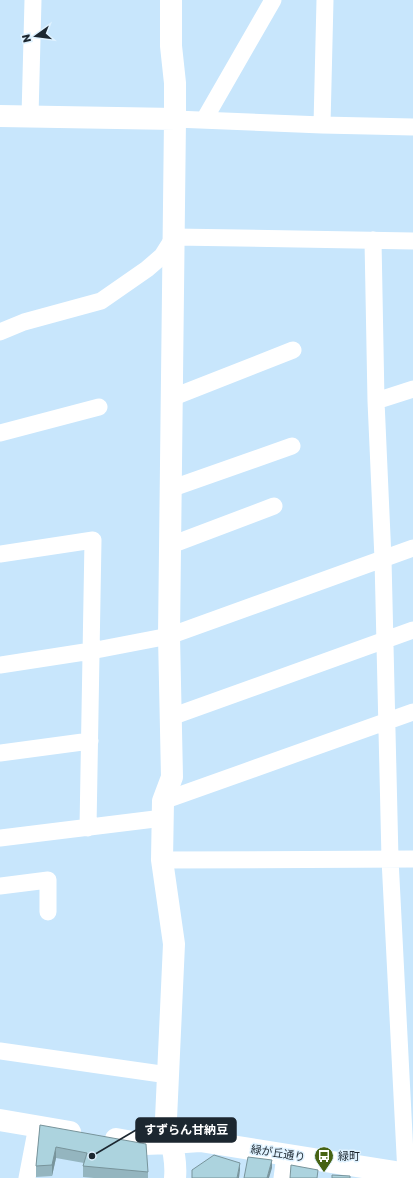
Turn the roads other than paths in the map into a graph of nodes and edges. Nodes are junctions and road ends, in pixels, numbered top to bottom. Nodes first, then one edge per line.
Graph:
1 (33, 0) edge
2 (171, 0) edge
3 (273, 0) edge
4 (325, 0) edge
5 (0, 116) edge
6 (30, 116) junction
7 (175, 119) junction
8 (204, 120) junction
9 (322, 125) junction
10 (413, 127) edge
11 (174, 237) junction
12 (373, 240) junction
13 (413, 241) edge
14 (0, 332) edge
15 (293, 350) dead end
16 (413, 389) edge
17 (172, 398) junction
18 (376, 401) junction
19 (99, 407) dead end
20 (0, 433) edge
21 (292, 446) dead end
22 (170, 489) junction
23 (274, 506) dead end
24 (171, 545) junction
25 (413, 548) edge
26 (0, 554) edge
27 (383, 559) junction
28 (413, 630) edge
29 (170, 636) junction
30 (384, 640) junction
31 (91, 651) junction
32 (0, 665) edge
33 (413, 712) edge
34 (172, 717) junction
35 (387, 722) junction
36 (90, 741) junction
37 (0, 753) edge
38 (163, 810) junction
39 (88, 828) junction
40 (0, 838) edge
41 (390, 859) junction
42 (413, 859) edge
43 (162, 860) junction
44 (0, 886) edge
45 (48, 912) dead end
46 (0, 1051) edge
47 (168, 1075) junction
48 (0, 1120) edge
49 (37, 1126) junction
50 (172, 1143) junction
51 (285, 1155) junction
52 (369, 1173) edge
53 (410, 1175) edge
54 (27, 1178) edge
55 (175, 1178) edge
56 (282, 1178) edge

1 - 6 street
2 - 7 street
3 - 8 street
4 - 9 street
5 - 6 street
6 - 7 street
7 - 8 street
7 - 11 street
8 - 9 street
9 - 10 street
11 - 12 street
11 - 14 street
11 - 17 street
12 - 13 street
12 - 18 street
15 - 17 street
16 - 18 street
17 - 22 street
18 - 27 street
19 - 20 street
21 - 22 street
22 - 24 street
23 - 24 street
24 - 29 street
25 - 27 street
26 - 31 street
27 - 29 street
27 - 30 street
28 - 30 street
29 - 31 street
29 - 34 street
30 - 34 street
30 - 35 street
31 - 32 street
31 - 36 street
33 - 35 street
34 - 38 street
35 - 38 street
35 - 41 street
36 - 37 street
36 - 39 street
38 - 39 street
38 - 43 street
39 - 40 street
41 - 42 street
41 - 43 street
41 - 53 street
43 - 47 street
44 - 45 street
46 - 47 street
47 - 50 street
48 - 49 street, 緑が丘通り
49 - 50 street, 緑が丘通り
49 - 54 street
50 - 51 street, 緑が丘通り
50 - 55 street
51 - 52 street, 緑が丘通り
51 - 56 street
52 - 53 street, 緑が丘通り

